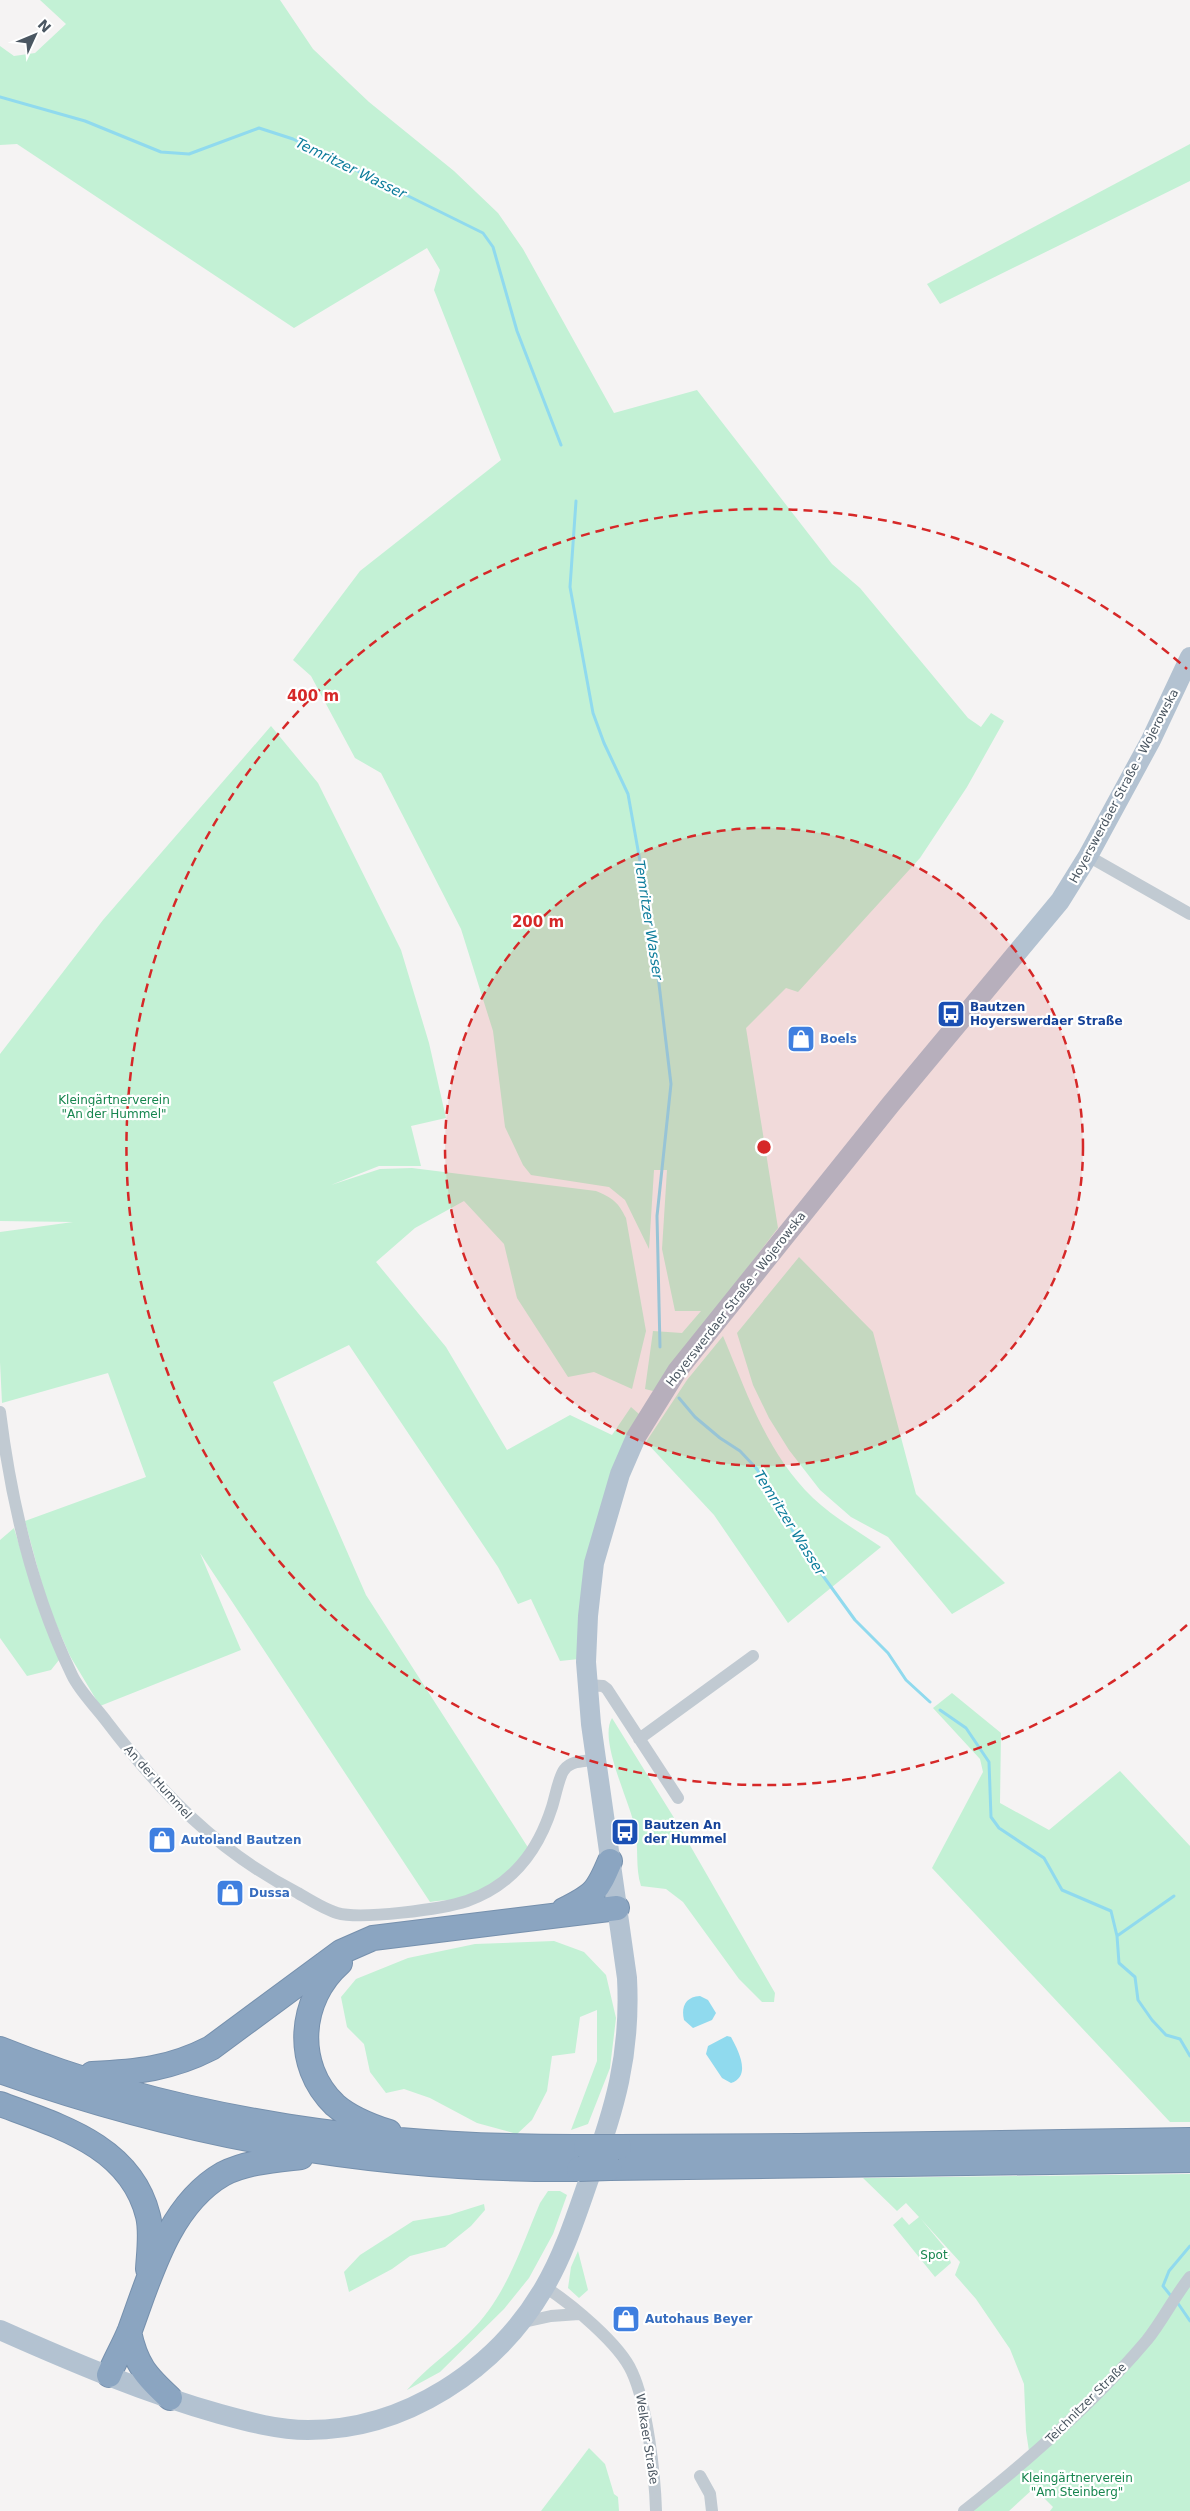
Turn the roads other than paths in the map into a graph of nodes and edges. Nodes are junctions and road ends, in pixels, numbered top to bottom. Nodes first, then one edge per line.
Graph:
1 (1190, 657) edge
2 (1088, 856) junction
3 (1190, 914) edge
4 (0, 1412) edge
5 (753, 1656) dead end
6 (587, 1685) junction
7 (640, 1739) junction
8 (596, 1760) junction
9 (678, 1798) dead end
10 (610, 1861) junction
11 (616, 1908) junction
12 (554, 1916) junction
13 (410, 1934) junction
14 (0, 2049) edge
15 (0, 2071) edge
16 (72, 2075) junction
17 (0, 2104) edge
18 (1190, 2140) edge
19 (432, 2144) junction
20 (325, 2154) junction
21 (583, 2158) junction
22 (614, 2158) junction
23 (1190, 2160) edge
24 (1187, 2281) edge
25 (145, 2284) junction
26 (545, 2287) junction
27 (579, 2314) junction
28 (519, 2323) junction
29 (0, 2330) edge
30 (129, 2332) junction
31 (108, 2375) junction
32 (170, 2398) junction
33 (700, 2476) dead end
34 (656, 2511) edge
35 (712, 2511) edge
36 (964, 2511) edge

1 - 2 main road, Hoyerswerdaer Straße - Wojerowska
2 - 3 street
2 - 6 main road, Hoyerswerdaer Straße - Wojerowska
4 - 8 street, An der Hummel
5 - 7 street
6 - 7 street
6 - 8 main road, Hoyerswerdaer Straße - Wojerowska
7 - 9 street
8 - 10 main road, Hoyerswerdaer Straße - Wojerowska
10 - 11 main road, Hoyerswerdaer Straße - Wojerowska
10 - 12 highway
11 - 12 highway
11 - 26 main road, Hoyerswerdaer Straße - Wojerowska
12 - 13 highway
13 - 16 highway
13 - 19 highway
14 - 16 highway
15 - 20 highway
16 - 19 highway
17 - 25 highway
18 - 22 highway
19 - 21 highway
20 - 21 highway
20 - 25 highway
21 - 22 highway, bridge
22 - 23 highway
24 - 36 street, Teichnitzer Straße
25 - 30 highway
26 - 27 street, Welkaer Straße
26 - 28 main road, Hoyerswerdaer Straße - Wojerowska
27 - 28 street
27 - 34 street, Welkaer Straße
28 - 32 main road, Hoyerswerdaer Straße - Wojerowska
29 - 31 main road, Hoyerswerdaer Straße - Wojerowska
30 - 31 highway
30 - 32 highway
31 - 32 main road, Hoyerswerdaer Straße - Wojerowska
33 - 35 street

